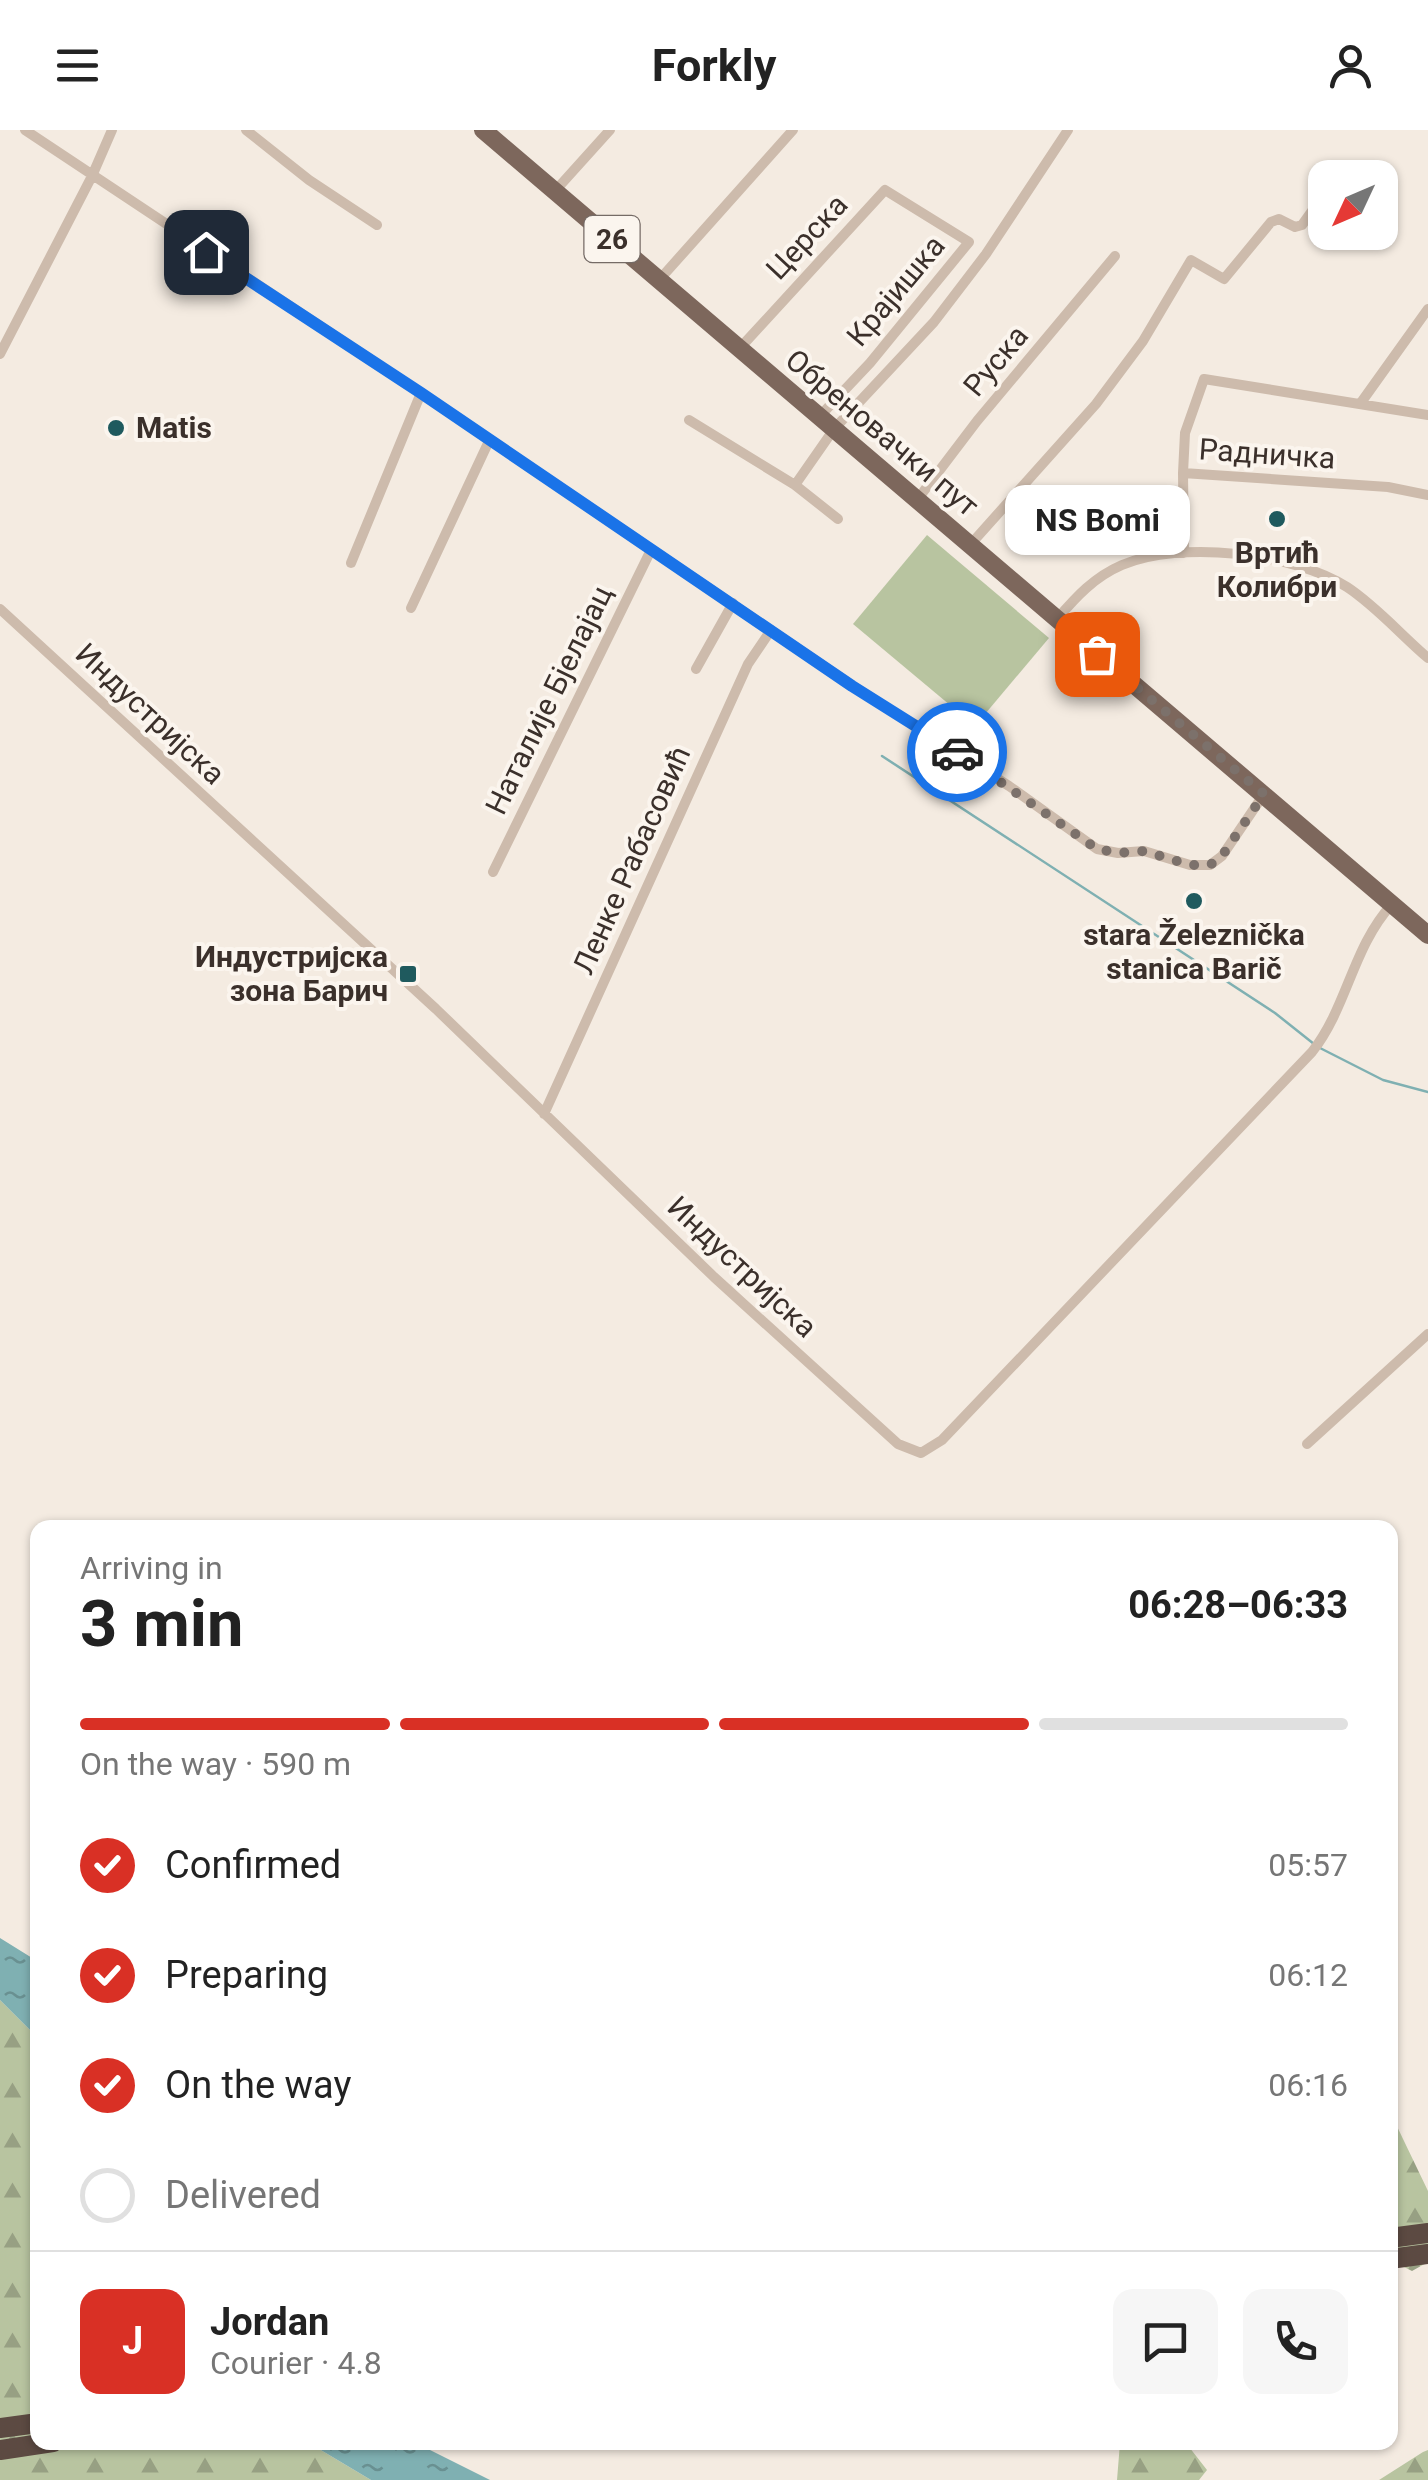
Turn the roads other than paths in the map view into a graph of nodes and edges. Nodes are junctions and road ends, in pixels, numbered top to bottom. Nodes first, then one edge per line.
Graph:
1 (26, 130) edge
2 (112, 130) edge
3 (246, 130) edge
4 (484, 130) edge
5 (610, 130) edge
6 (793, 130) edge
7 (1068, 130) edge
8 (92, 176) junction
9 (555, 191) junction
10 (1308, 215) edge
11 (376, 225) dead end
12 (969, 242) joint
13 (1115, 256) dead end
14 (660, 280) junction
15 (1428, 310) edge
16 (740, 348) junction
17 (0, 354) edge
18 (421, 393) junction
19 (1360, 404) junction
20 (1428, 415) edge
21 (690, 420) dead end
22 (827, 423) junction
23 (489, 441) junction
24 (1183, 473) junction
25 (794, 485) junction
26 (1428, 495) edge
27 (917, 500) junction
28 (838, 519) dead end
29 (970, 545) junction
30 (651, 550) junction
31 (1184, 553) junction
32 (351, 564) dead end
33 (733, 603) junction
34 (411, 608) dead end
35 (0, 609) edge
36 (1058, 619) junction
37 (771, 630) junction
38 (1428, 658) edge
39 (696, 669) dead end
40 (1264, 794) junction
41 (492, 872) dead end
42 (1392, 904) junction
43 (1428, 934) edge
44 (544, 1114) junction
45 (1428, 1334) edge
46 (1307, 1444) dead end
47 (1428, 2233) edge
48 (1398, 2237) edge
49 (1428, 2254) edge
50 (1398, 2258) edge
51 (30, 2423) edge
52 (0, 2428) edge
53 (30, 2445) edge
54 (0, 2450) edge

1 - 8 street
2 - 8 street
3 - 11 street
4 - 9 main road, Обреновачки пут / 26
5 - 9 street
6 - 14 street
7 - 22 street
8 - 17 street
8 - 18 street
9 - 14 main road, Обреновачки пут / 26
10 - 29 street
12 - 16 street, Церска
12 - 22 street, Крајишка
13 - 27 street, Руска
14 - 16 main road, Обреновачки пут / 26
15 - 19 street
16 - 22 main road, Обреновачки пут / 26
18 - 23 street
18 - 32 street
19 - 20 street
19 - 24 street
21 - 25 street
22 - 25 street
22 - 27 main road, Обреновачки пут / 26
23 - 30 street
23 - 34 street
24 - 26 street, Радничка
24 - 31 street, Радничка
25 - 28 street
27 - 29 main road, Обреновачки пут / 26
29 - 36 main road, Обреновачки пут / 26
30 - 33 street
30 - 41 street, Наталије Бјелајац
31 - 36 street
31 - 38 street
33 - 37 street
33 - 39 street
35 - 44 street, Индустријска
36 - 40 main road, Обреновачки пут / 26
37 - 40 street
37 - 44 street, Ленке Рабасовић
40 - 42 main road, Обреновачки пут / 26
42 - 43 main road, Обреновачки пут / 26
42 - 44 street, Индустријска
45 - 46 street
47 - 48 highway
49 - 50 highway
51 - 52 highway
53 - 54 highway

